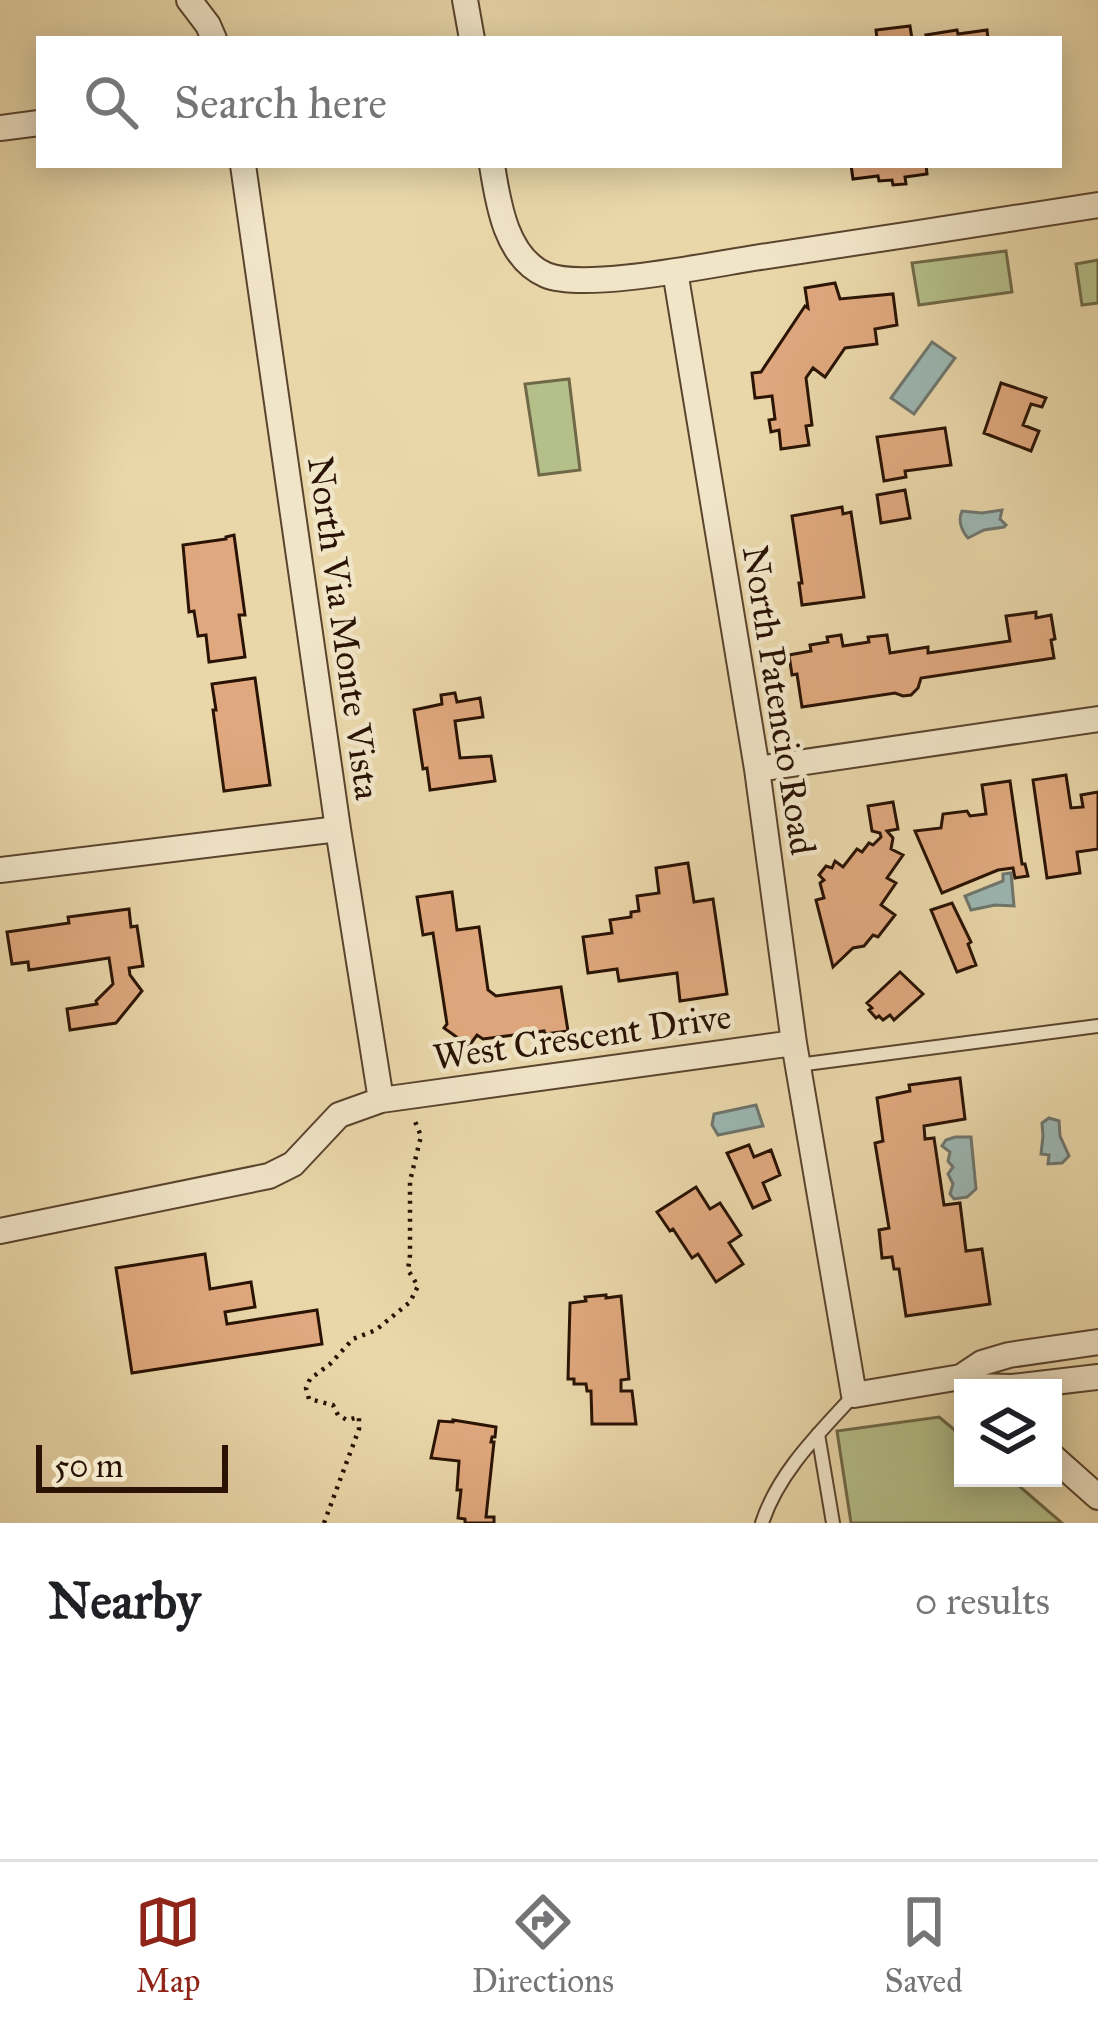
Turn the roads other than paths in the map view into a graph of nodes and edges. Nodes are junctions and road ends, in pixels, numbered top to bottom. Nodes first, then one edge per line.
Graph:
1 (189, 0) edge
2 (465, 0) edge
3 (213, 36) edge
4 (471, 36) edge
5 (36, 123) edge
6 (0, 128) edge
7 (243, 168) edge
8 (492, 168) edge
9 (1098, 205) edge
10 (675, 271) junction
11 (1098, 719) edge
12 (757, 769) junction
13 (338, 829) junction
14 (0, 870) edge
15 (1098, 1026) edge
16 (796, 1054) junction
17 (393, 1099) junction
18 (0, 1231) edge
19 (1098, 1342) edge
20 (1098, 1376) edge
21 (971, 1379) edge
22 (1062, 1381) edge
23 (954, 1385) edge
24 (854, 1395) junction
25 (818, 1434) junction
26 (1062, 1465) edge
27 (1098, 1497) edge
28 (762, 1523) edge
29 (833, 1523) edge

1 - 3 street
2 - 4 street
5 - 6 street
7 - 13 street, North Via Monte Vista
8 - 10 street
9 - 10 street
10 - 12 street, North Patencio Road
11 - 12 street
12 - 16 street, North Patencio Road
13 - 14 street
13 - 17 street, North Via Monte Vista
15 - 16 lane
16 - 17 street, West Crescent Drive
16 - 24 street, North Patencio Road
17 - 18 street, West Crescent Drive
19 - 21 street
20 - 22 street
23 - 24 street
24 - 25 lane
25 - 28 lane
25 - 29 lane
26 - 27 street

